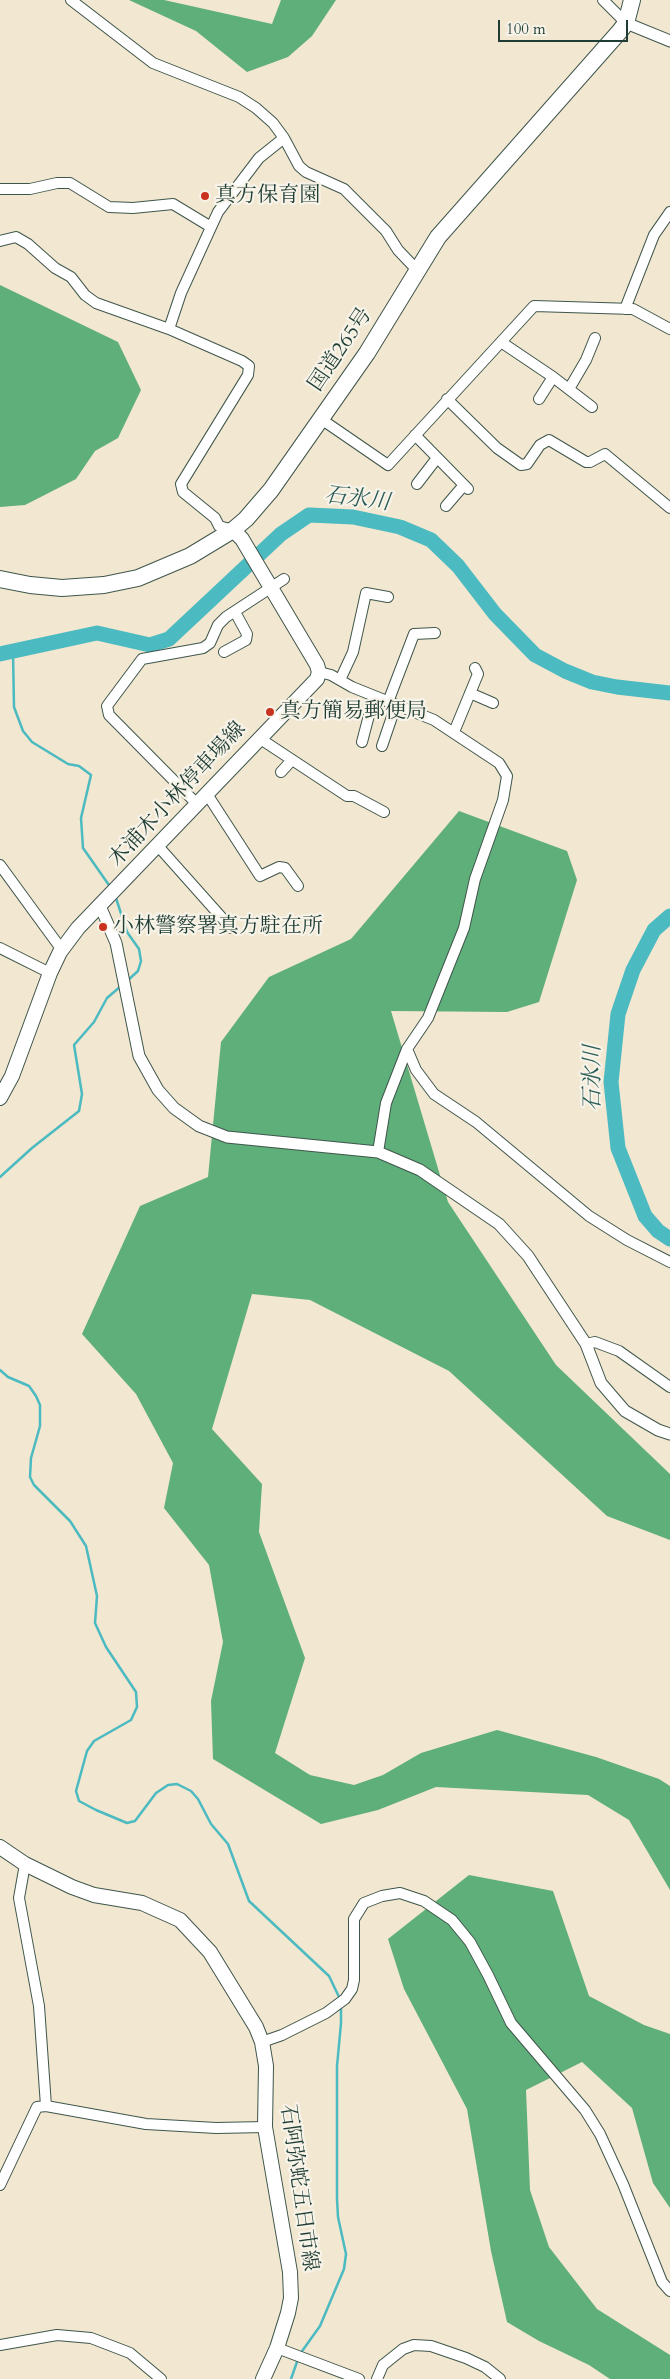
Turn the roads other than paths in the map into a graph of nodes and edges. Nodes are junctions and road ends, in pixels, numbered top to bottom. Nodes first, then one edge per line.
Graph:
1 (71, 0) edge
2 (603, 0) edge
3 (632, 0) edge
4 (626, 23) junction
5 (670, 41) edge
6 (284, 138) junction
7 (0, 189) edge
8 (670, 212) edge
9 (211, 227) junction
10 (0, 241) edge
11 (417, 270) junction
12 (625, 309) junction
13 (169, 329) junction
14 (670, 329) edge
15 (594, 338) dead end
16 (501, 342) junction
17 (553, 377) junction
18 (569, 390) junction
19 (539, 398) dead end
20 (447, 399) junction
21 (592, 407) dead end
22 (321, 419) junction
23 (415, 435) junction
24 (437, 458) junction
25 (417, 484) dead end
26 (446, 506) dead end
27 (670, 508) edge
28 (238, 535) junction
29 (0, 579) edge
30 (284, 579) dead end
31 (269, 587) junction
32 (388, 597) dead end
33 (235, 612) junction
34 (434, 633) dead end
35 (224, 652) dead end
36 (475, 668) dead end
37 (319, 672) junction
38 (340, 680) junction
39 (470, 693) junction
40 (374, 696) junction
41 (392, 703) junction
42 (493, 703) dead end
43 (454, 732) junction
44 (259, 738) junction
45 (362, 742) dead end
46 (382, 746) dead end
47 (292, 760) junction
48 (280, 772) dead end
49 (202, 799) junction
50 (384, 812) dead end
51 (158, 846) junction
52 (0, 865) edge
53 (298, 886) dead end
54 (100, 906) junction
55 (231, 928) dead end
56 (0, 948) edge
57 (62, 950) junction
58 (50, 973) junction
59 (407, 1049) junction
60 (0, 1098) edge
61 (378, 1152) junction
62 (670, 1262) edge
63 (586, 1344) junction
64 (670, 1387) edge
65 (670, 1434) edge
66 (0, 1847) edge
67 (25, 1864) junction
68 (262, 2042) junction
69 (46, 2106) junction
70 (266, 2127) junction
71 (0, 2184) edge
72 (670, 2291) edge
73 (0, 2345) edge
74 (277, 2348) junction
75 (161, 2379) edge
76 (263, 2379) edge
77 (360, 2379) edge
78 (377, 2379) edge
79 (500, 2379) edge

1 - 6 street
2 - 4 street
3 - 4 highway, 国道265号
4 - 5 street
4 - 11 highway, 国道265号
6 - 9 street
6 - 11 street
7 - 9 street
8 - 12 street
9 - 13 street
10 - 13 street
11 - 22 highway, 国道265号
12 - 14 street
12 - 16 street
13 - 28 street
15 - 18 street
16 - 17 street
16 - 20 street
17 - 18 street
17 - 19 street
18 - 21 street
20 - 23 street
20 - 27 street
22 - 23 street
22 - 28 highway, 国道265号
23 - 24 street
24 - 25 street
24 - 26 street
28 - 29 highway, 国道265号
28 - 31 main road
30 - 31 street
31 - 33 street
31 - 37 main road
32 - 38 street
33 - 35 street
33 - 49 street
34 - 41 street
36 - 39 street
37 - 38 street
37 - 44 main road, 木浦木小林停車場線
38 - 40 street
39 - 42 street
39 - 43 street
40 - 41 street
40 - 45 street
41 - 43 street
41 - 46 street
43 - 59 street
44 - 47 street
44 - 49 main road, 木浦木小林停車場線
47 - 48 street
47 - 50 street
49 - 51 main road, 木浦木小林停車場線
49 - 53 street
51 - 54 main road, 木浦木小林停車場線
51 - 55 street
52 - 57 street
54 - 57 main road, 木浦木小林停車場線
54 - 61 street
56 - 58 street
57 - 58 main road, 木浦木小林停車場線
58 - 60 main road, 木浦木小林停車場線
59 - 61 street
59 - 62 street
61 - 63 street
63 - 64 street
63 - 65 street
66 - 67 main road, 石阿弥蛇五日市線
67 - 68 main road, 石阿弥蛇五日市線
67 - 69 street
68 - 70 main road, 石阿弥蛇五日市線
68 - 72 street
69 - 70 street
69 - 71 street
70 - 74 main road, 石阿弥蛇五日市線
73 - 75 street
74 - 76 main road, 石阿弥蛇五日市線
74 - 77 street
78 - 79 street

